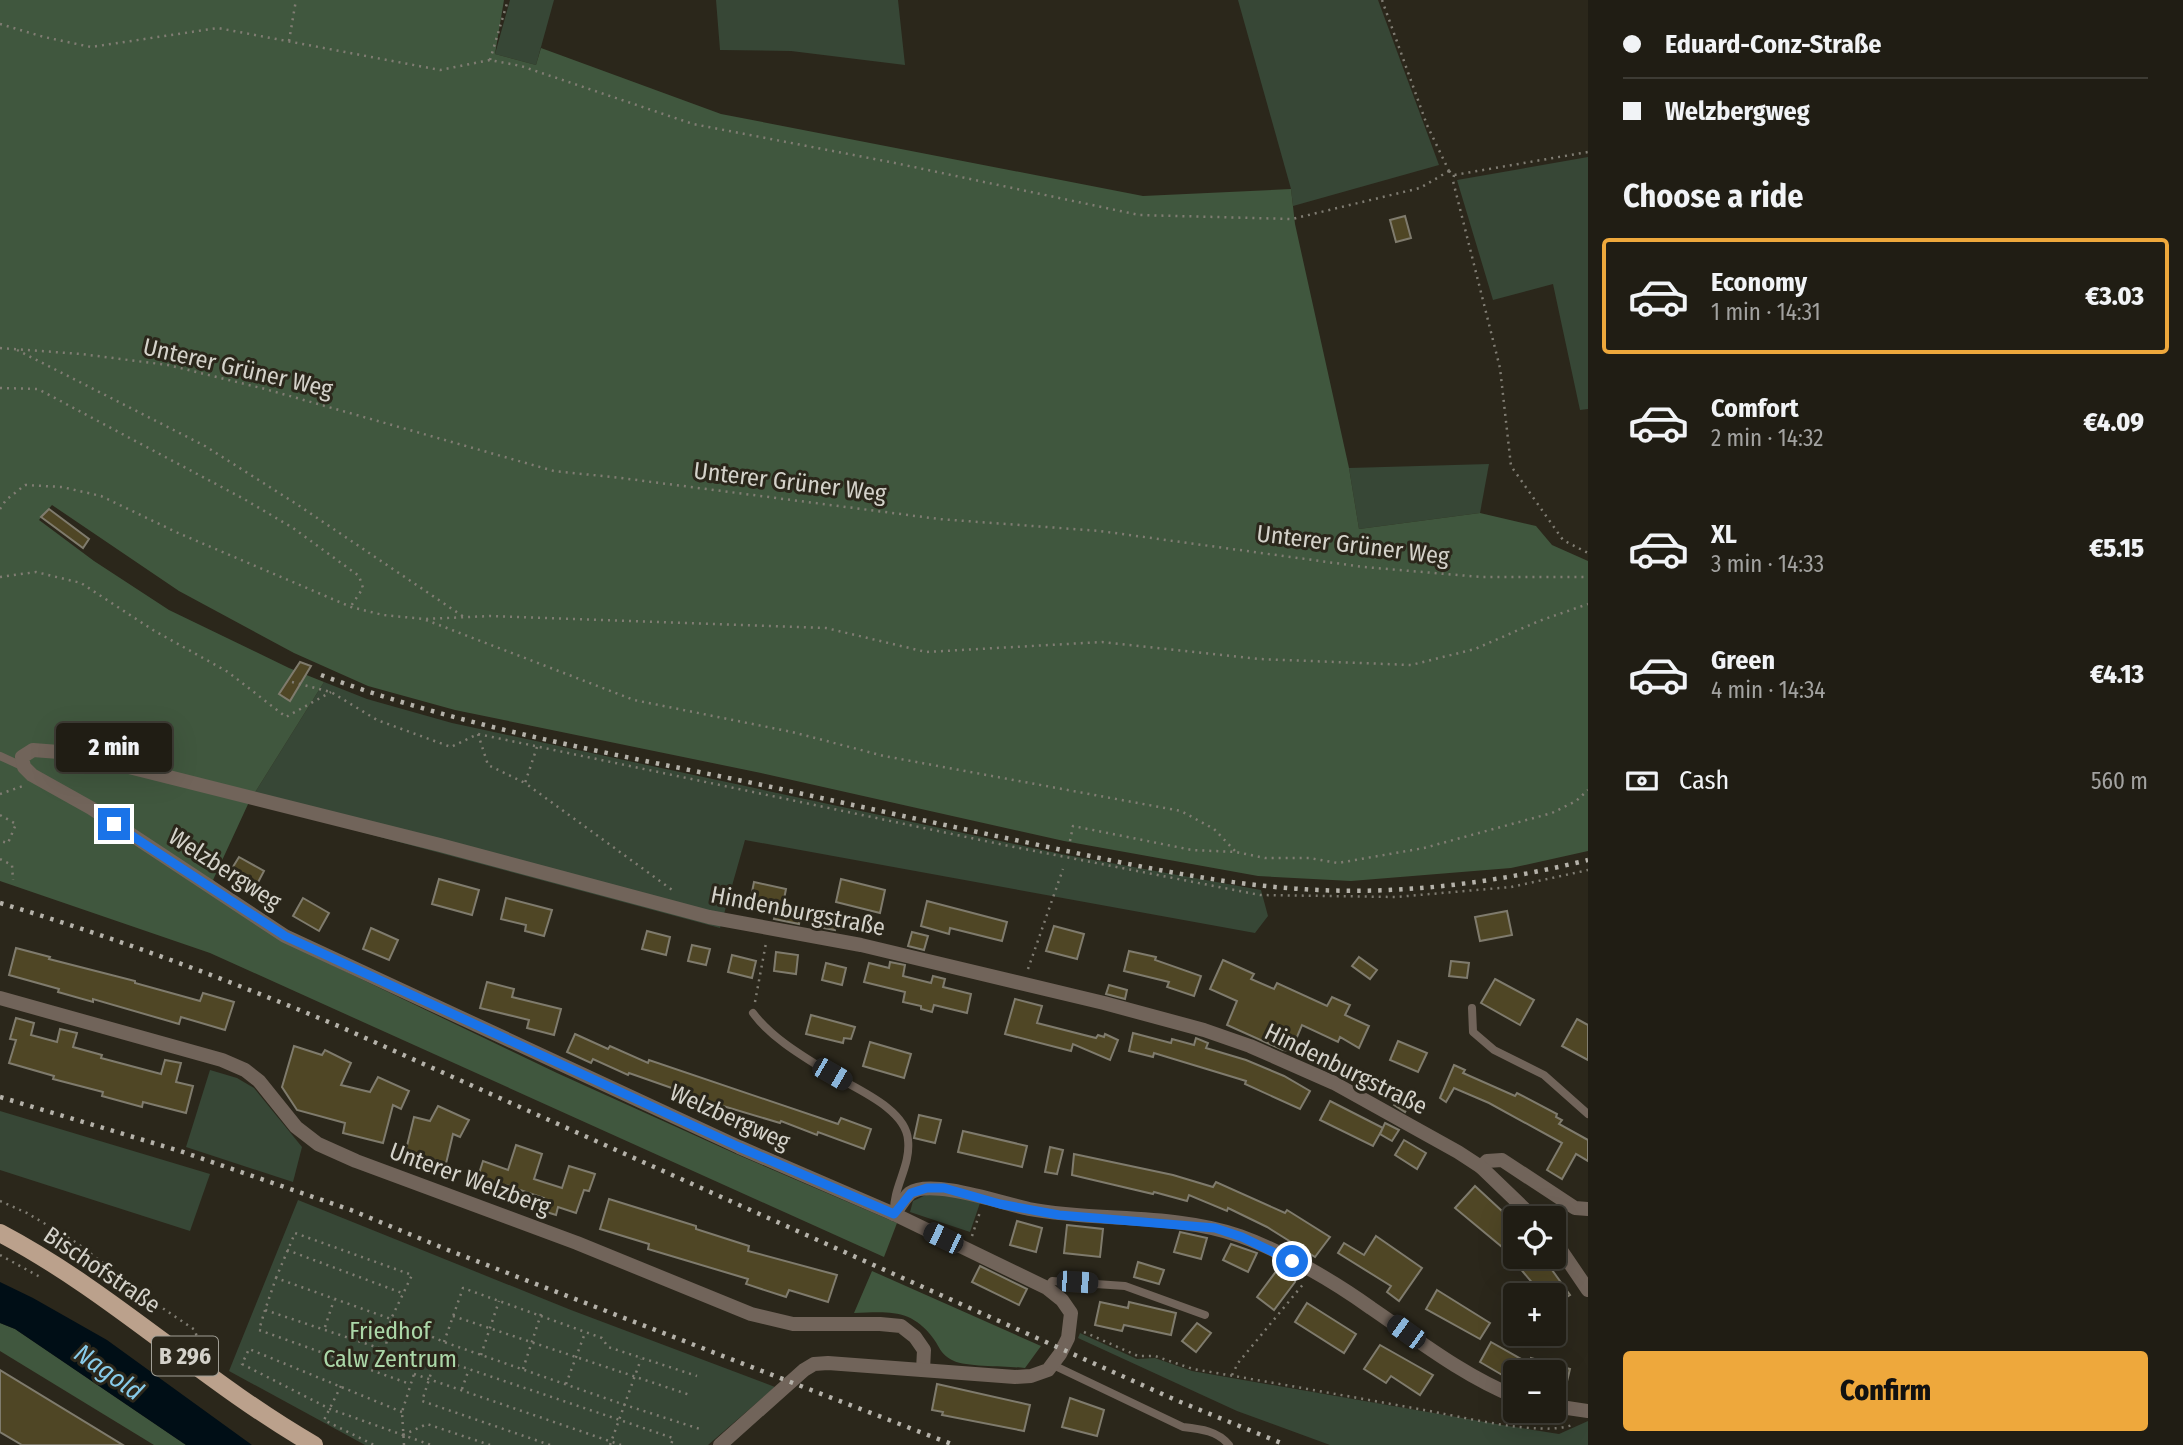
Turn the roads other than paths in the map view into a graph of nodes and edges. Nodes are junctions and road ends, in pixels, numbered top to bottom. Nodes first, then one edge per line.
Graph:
1 (0, 756) edge
2 (24, 767) junction
3 (0, 998) edge
4 (1472, 1008) dead end
5 (753, 1013) road end
6 (1588, 1114) edge
7 (1481, 1167) junction
8 (1522, 1206) edge
9 (1588, 1209) edge
10 (894, 1214) junction
11 (0, 1233) edge
12 (1566, 1258) edge
13 (1047, 1289) junction
14 (1588, 1290) edge
15 (1205, 1315) dead end
16 (1053, 1365) junction
17 (923, 1370) junction
18 (1503, 1392) edge
19 (1566, 1408) edge
20 (1588, 1411) edge
21 (314, 1445) edge
22 (719, 1445) edge
23 (1229, 1445) edge

1 - 2 lane, Welzbergweg
2 - 7 street, Hindenburgstraße
2 - 10 street, Welzbergweg
3 - 17 street, Unterer Welzberg
4 - 6 lane
5 - 10 lane
7 - 8 street, Hindenburgstraße
7 - 9 street
10 - 13 street, Welzbergweg
10 - 18 street
11 - 21 main road, Bischofstraße / B 296
12 - 14 street
13 - 15 lane
13 - 16 street, Welzbergweg
16 - 17 street
16 - 23 lane
17 - 22 street
19 - 20 street

